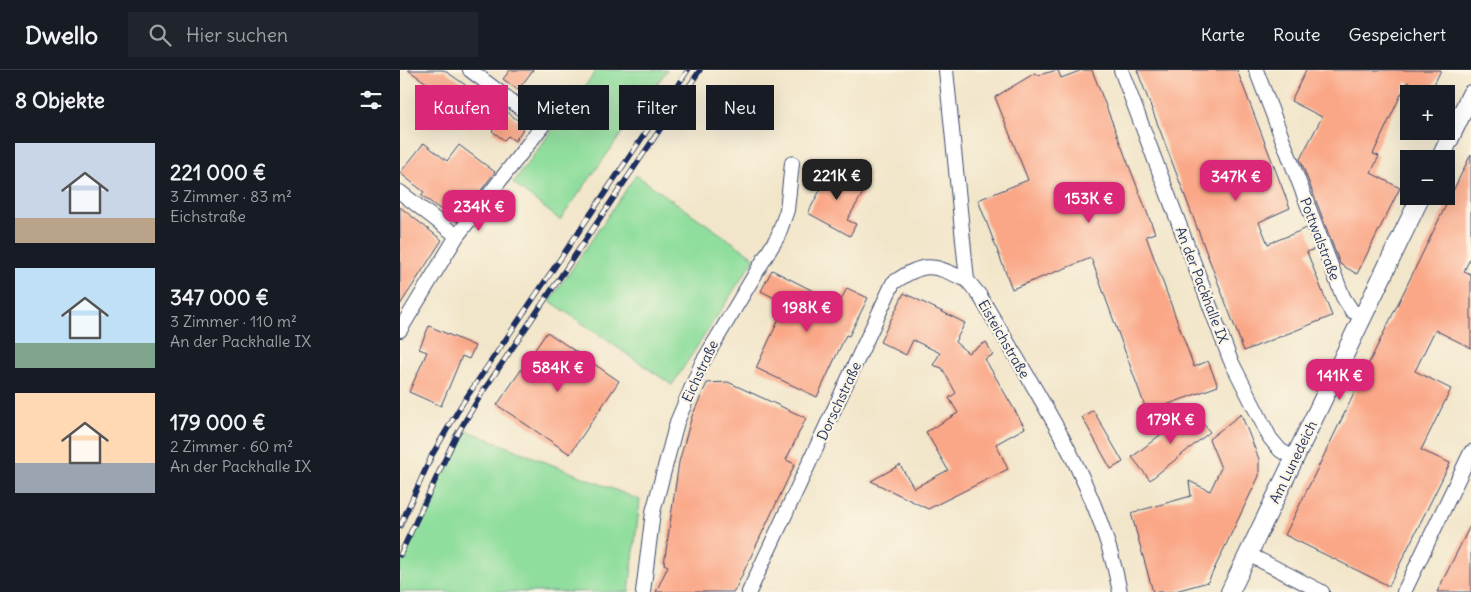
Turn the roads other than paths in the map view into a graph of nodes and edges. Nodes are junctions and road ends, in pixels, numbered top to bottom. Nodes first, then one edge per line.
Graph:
1 (471, 70) edge
2 (946, 70) edge
3 (1121, 70) edge
4 (1256, 70) edge
5 (1471, 94) edge
6 (1444, 150) edge
7 (792, 163) dead end
8 (400, 192) edge
9 (1417, 205) edge
10 (457, 236) junction
11 (967, 280) junction
12 (1363, 316) junction
13 (400, 330) edge
14 (1471, 452) edge
15 (1294, 459) junction
16 (1248, 554) junction
17 (643, 592) edge
18 (749, 592) edge
19 (1120, 592) edge
20 (1230, 592) edge
21 (1322, 592) edge
22 (1404, 592) edge

1 - 10 street
2 - 11 street
3 - 15 street, An der Packhalle IX
4 - 12 street, Pottwalstraße
5 - 6 street
7 - 17 street, Eichstraße
8 - 10 street
9 - 12 street, Am Lunedeich
10 - 13 street
11 - 18 street, Dorschstraße
11 - 19 street, Eisteichstraße
12 - 15 street, Am Lunedeich
14 - 22 street
15 - 16 street, Am Lunedeich
16 - 20 street, Am Lunedeich
16 - 21 street

